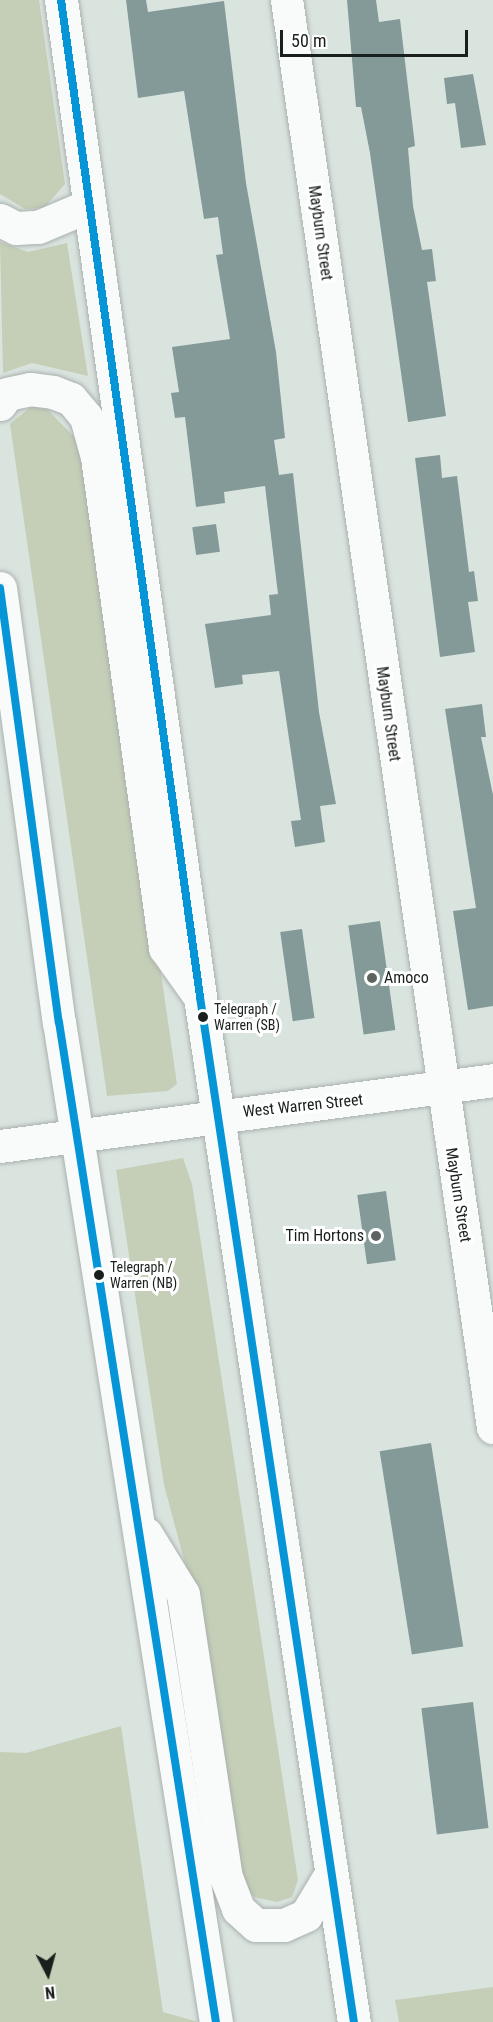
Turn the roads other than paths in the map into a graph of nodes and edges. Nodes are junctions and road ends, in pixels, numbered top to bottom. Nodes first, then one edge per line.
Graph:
1 (61, 0) edge
2 (287, 0) edge
3 (90, 205) junction
4 (0, 220) edge
5 (0, 405) edge
6 (0, 588) edge
7 (200, 997) junction
8 (493, 1080) edge
9 (441, 1087) junction
10 (220, 1115) junction
11 (78, 1136) junction
12 (0, 1146) edge
13 (493, 1428) edge
14 (138, 1522) junction
15 (329, 1876) junction
16 (216, 2022) edge
17 (354, 2022) edge

1 - 3 main road
2 - 9 street, Mayburn Street
3 - 4 main road
3 - 7 main road
5 - 7 main road
6 - 11 main road
7 - 10 main road
8 - 9 main road, West Warren Street
9 - 10 main road, West Warren Street
9 - 13 street, Mayburn Street
10 - 11 main road, West Warren Street
10 - 15 main road
11 - 12 main road, West Warren Street
11 - 14 main road
14 - 15 main road
14 - 16 main road
15 - 17 main road

